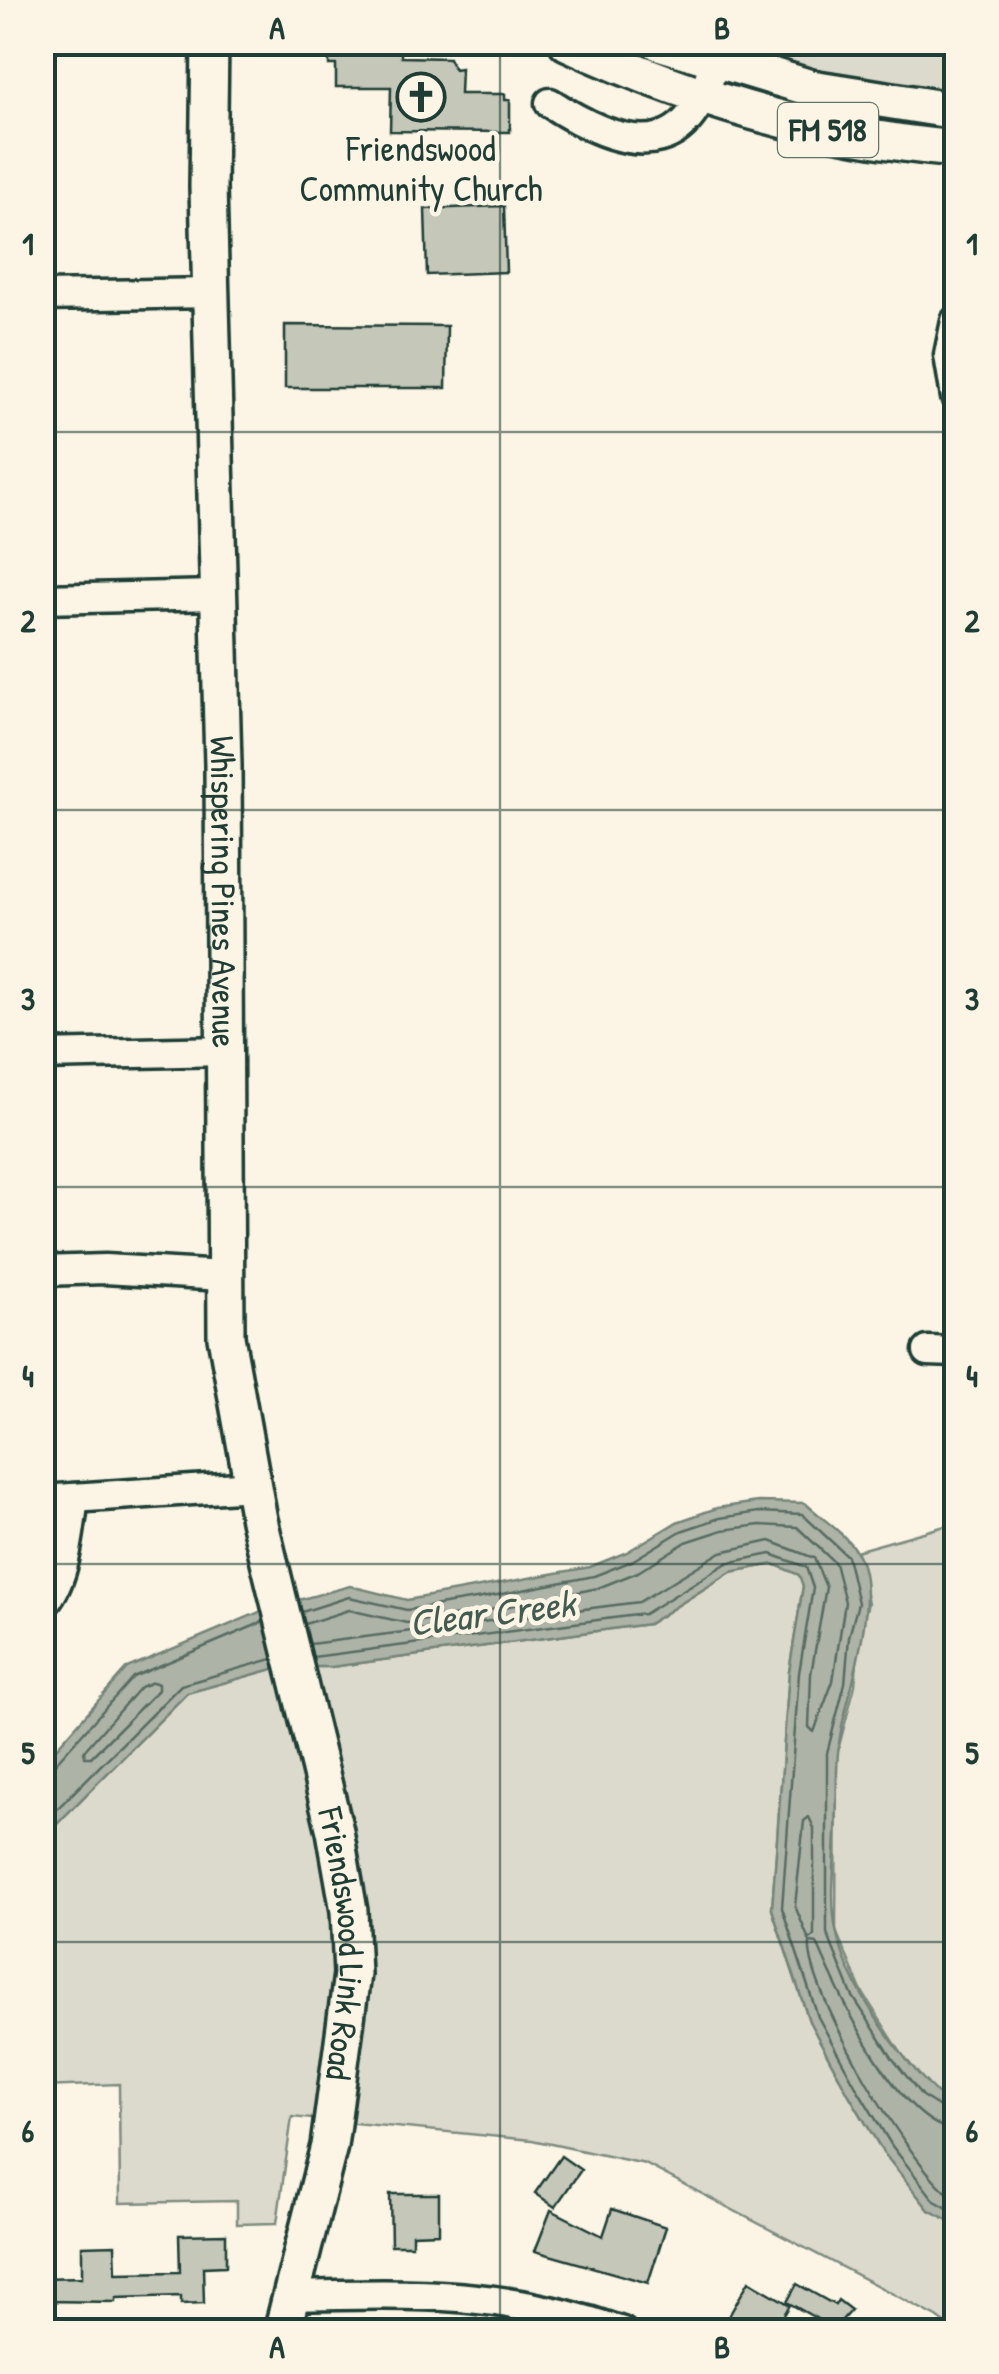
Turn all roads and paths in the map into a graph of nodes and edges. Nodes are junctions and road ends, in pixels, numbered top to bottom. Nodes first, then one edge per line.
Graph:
1 (210, 42) edge
2 (567, 42) edge
3 (660, 42) edge
4 (716, 52) edge
5 (703, 97) junction
6 (550, 103) dead end
7 (956, 111) edge
8 (956, 148) edge
9 (212, 293) junction
10 (42, 296) edge
11 (956, 321) edge
12 (956, 397) edge
13 (218, 596) junction
14 (42, 599) edge
15 (226, 1051) junction
16 (42, 1055) edge
17 (42, 1271) edge
18 (223, 1276) junction
19 (928, 1351) dead end
20 (956, 1352) edge
21 (74, 1498) junction
22 (42, 1500) edge
23 (256, 1503) junction
24 (42, 1606) edge
25 (312, 1734) joint
26 (292, 2296) junction
27 (570, 2322) edge
28 (282, 2332) edge
29 (622, 2332) edge

1 - 9 main road, Whispering Pines Avenue
2 - 5 main road, FM 518
3 - 4 main road, FM 518
4 - 5 street
4 - 7 main road, FM 518
5 - 6 street
5 - 8 main road, FM 518
9 - 10 street
9 - 13 main road, Whispering Pines Avenue
11 - 12 street
13 - 14 street
13 - 15 main road, Whispering Pines Avenue
15 - 16 street
15 - 18 main road, Whispering Pines Avenue
17 - 18 street
18 - 23 main road, Whispering Pines Avenue
19 - 20 street
21 - 22 street
21 - 23 street
21 - 24 street
23 - 25 main road, Whispering Pines Avenue
25 - 26 main road, Friendswood Link Road
26 - 27 street
26 - 28 main road, Friendswood Link Road
27 - 29 street

